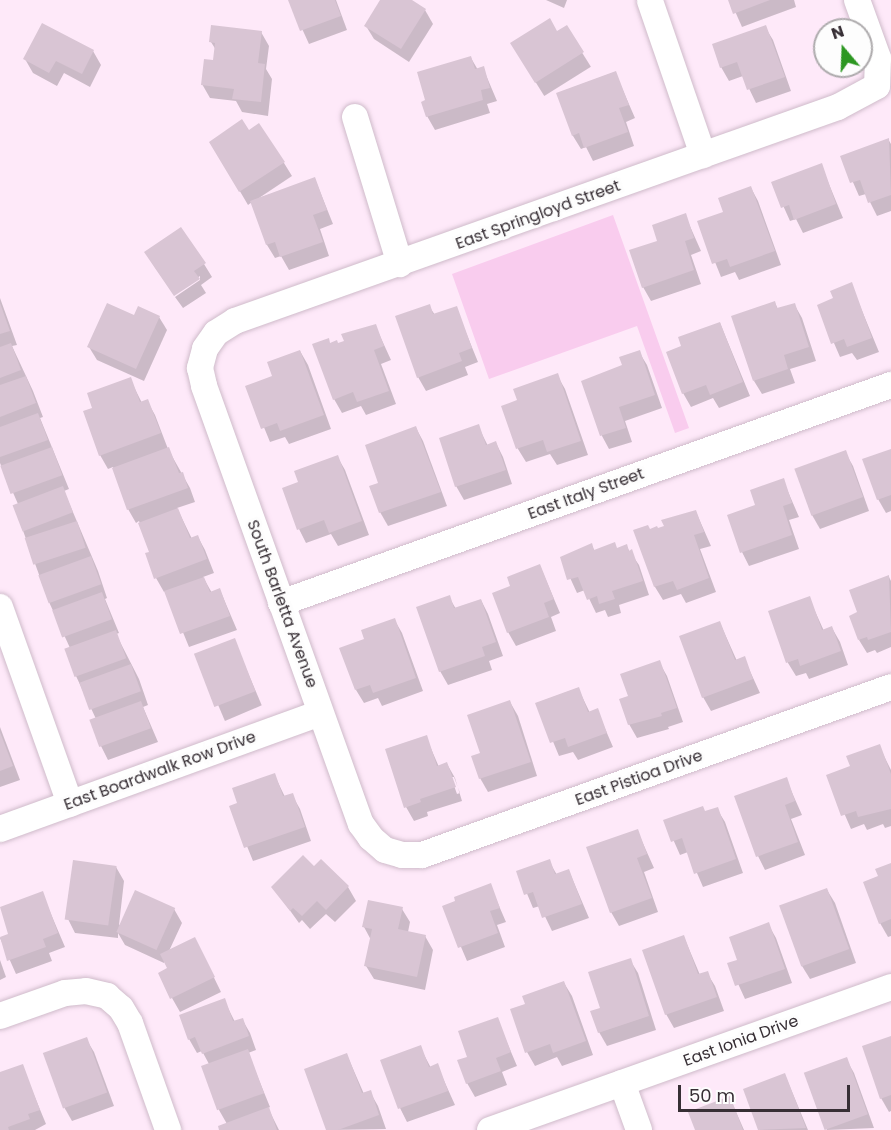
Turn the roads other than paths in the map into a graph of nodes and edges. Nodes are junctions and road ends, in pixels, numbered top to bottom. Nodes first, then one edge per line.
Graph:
1 (857, 0) edge
2 (650, 1) edge
3 (355, 117) dead end
4 (703, 155) junction
5 (400, 264) junction
6 (205, 349) joint
7 (891, 385) edge
8 (281, 603) junction
9 (0, 607) edge
10 (891, 687) edge
11 (320, 713) junction
12 (69, 804) junction
13 (0, 829) edge
14 (385, 850) joint
15 (891, 987) edge
16 (0, 1016) edge
17 (622, 1083) junction
18 (168, 1130) edge
19 (490, 1130) edge
20 (639, 1130) edge

1 - 4 street, East Springloyd Street
2 - 4 street
3 - 5 street
4 - 5 street, East Springloyd Street
5 - 6 street, East Springloyd Street
6 - 8 street, South Barletta Avenue
7 - 8 street, East Italy Street
8 - 11 street, South Barletta Avenue
9 - 12 street
10 - 14 street, East Pistioa Drive
11 - 12 street, East Boardwalk Row Drive
11 - 14 street, South Barletta Avenue
12 - 13 street, East Boardwalk Row Drive
15 - 17 street, East Ionia Drive
16 - 18 street
17 - 19 street, East Ionia Drive
17 - 20 street

